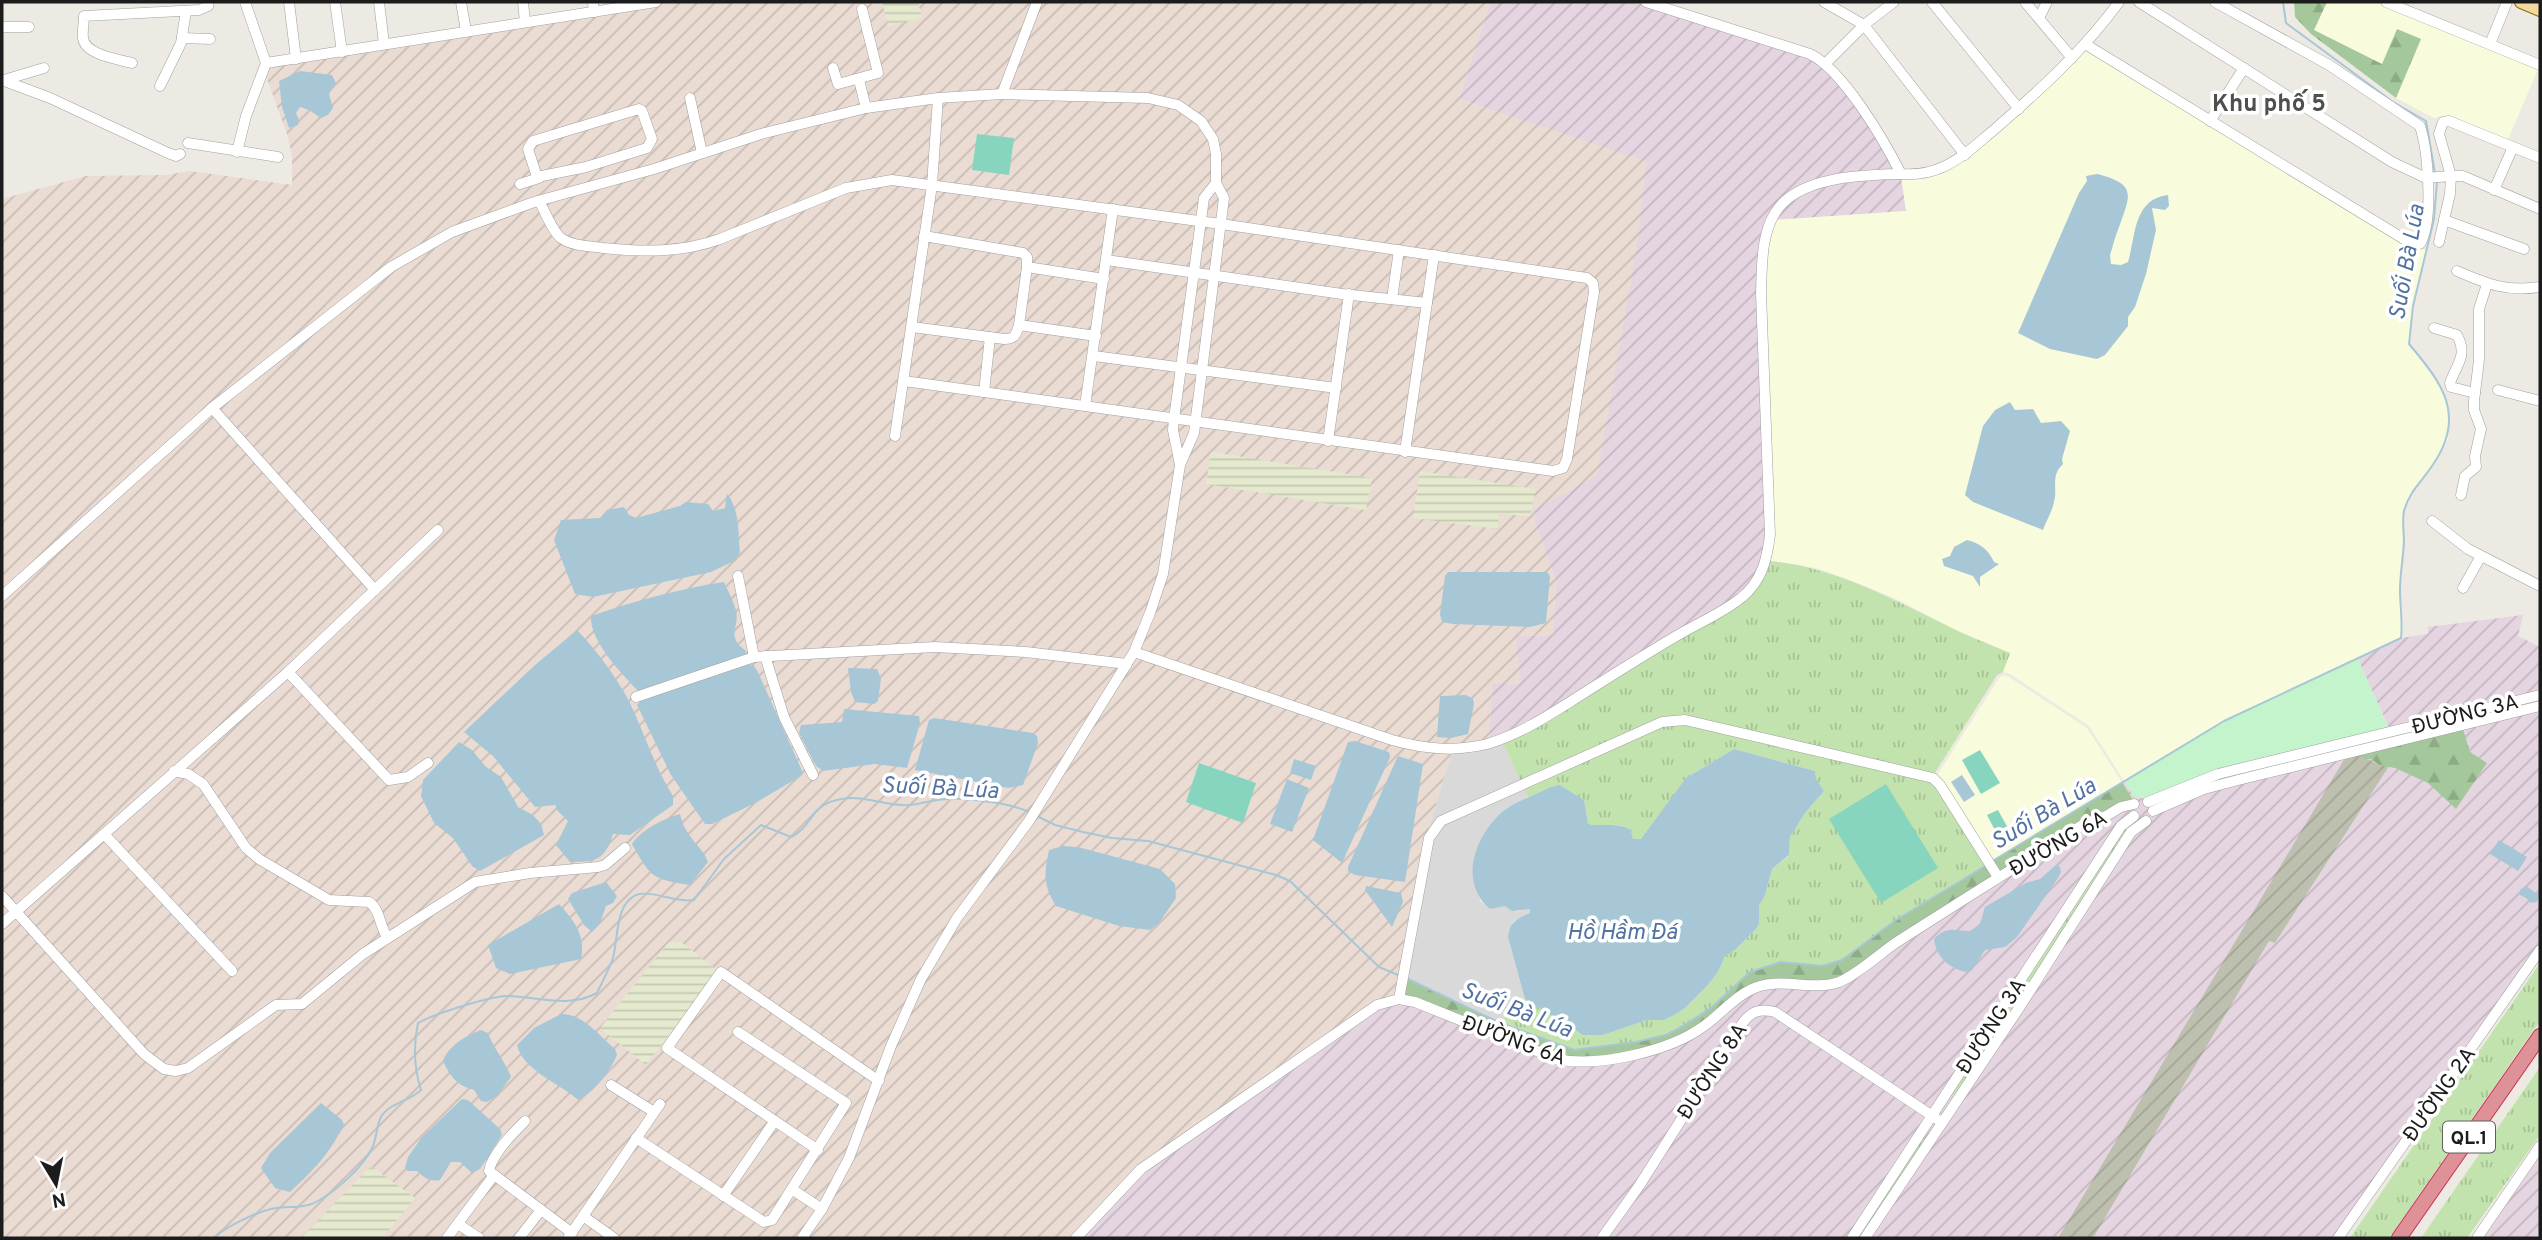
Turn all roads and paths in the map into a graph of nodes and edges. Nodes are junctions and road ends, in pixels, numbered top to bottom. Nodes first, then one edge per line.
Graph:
1 (208, 2) edge
2 (245, 2) edge
3 (289, 2) edge
4 (335, 2) edge
5 (379, 2) edge
6 (461, 2) edge
7 (523, 2) edge
8 (656, 2) edge
9 (1037, 2) edge
10 (1646, 2) edge
11 (1824, 2) edge
12 (1894, 2) edge
13 (1932, 2) edge
14 (2025, 2) edge
15 (2047, 2) edge
16 (2138, 2) edge
17 (2214, 2) edge
18 (2386, 2) edge
19 (2507, 2) edge
20 (2521, 2) edge
21 (639, 3) edge
22 (2115, 3) edge
23 (593, 7) edge
24 (862, 9) dead end
25 (2540, 9) edge
26 (186, 11) junction
27 (2039, 18) junction
28 (525, 22) junction
29 (1864, 25) junction
30 (2, 27) edge
31 (29, 27) dead end
32 (466, 31) junction
33 (182, 38) junction
34 (210, 39) dead end
35 (384, 44) junction
36 (2085, 44) junction
37 (2490, 44) junction
38 (342, 52) junction
39 (2072, 58) junction
40 (296, 59) junction
41 (132, 63) dead end
42 (266, 63) junction
43 (1826, 63) junction
44 (2540, 65) edge
45 (44, 68) dead end
46 (833, 68) dead end
47 (2244, 68) junction
48 (3, 80) edge
49 (859, 80) junction
50 (160, 86) dead end
51 (1002, 94) junction
52 (690, 98) dead end
53 (938, 98) junction
54 (866, 108) junction
55 (2019, 109) junction
56 (2210, 121) junction
57 (188, 143) dead end
58 (2513, 148) junction
59 (237, 152) junction
60 (702, 153) junction
61 (180, 154) dead end
62 (1965, 155) junction
63 (278, 157) dead end
64 (2540, 158) edge
65 (586, 167) junction
66 (1901, 174) junction
67 (2451, 176) junction
68 (539, 178) junction
69 (2426, 178) junction
70 (1216, 183) junction
71 (520, 184) dead end
72 (594, 185) junction
73 (932, 185) junction
74 (2494, 190) junction
75 (539, 201) junction
76 (1113, 209) junction
77 (2540, 209) edge
78 (2444, 220) junction
79 (1200, 221) junction
80 (1221, 224) junction
81 (924, 236) junction
82 (2439, 242) dead end
83 (2524, 249) dead end
84 (1399, 250) junction
85 (1434, 255) junction
86 (1106, 260) junction
87 (1027, 267) junction
88 (2457, 271) dead end
89 (1194, 273) junction
90 (1214, 276) junction
91 (1104, 279) junction
92 (2487, 284) junction
93 (2540, 287) edge
94 (1349, 294) junction
95 (1392, 299) junction
96 (1427, 303) junction
97 (1019, 325) junction
98 (912, 327) junction
99 (2434, 328) dead end
100 (1097, 336) junction
101 (990, 337) junction
102 (1094, 356) junction
103 (1181, 367) junction
104 (1202, 370) junction
105 (904, 382) junction
106 (1336, 388) junction
107 (2498, 390) dead end
108 (984, 393) junction
109 (2475, 393) junction
110 (2540, 401) edge
111 (1085, 407) junction
112 (212, 408) junction
113 (1174, 419) junction
114 (1195, 428) junction
115 (1173, 430) junction
116 (895, 436) dead end
117 (1328, 441) junction
118 (1405, 452) junction
119 (1180, 465) junction
120 (2461, 495) dead end
121 (2432, 521) dead end
122 (438, 530) dead end
123 (2481, 556) junction
124 (738, 576) dead end
125 (2540, 586) edge
126 (2463, 588) dead end
127 (375, 590) junction
128 (2, 597) edge
129 (1134, 652) junction
130 (765, 656) junction
131 (754, 657) junction
132 (1127, 664) junction
133 (288, 672) junction
134 (2540, 695) edge
135 (636, 697) dead end
136 (2540, 706) edge
137 (2376, 736) junction
138 (2379, 747) junction
139 (428, 763) dead end
140 (174, 771) junction
141 (813, 775) dead end
142 (2134, 804) junction
143 (2151, 807) junction
144 (2106, 816) junction
145 (2133, 816) junction
146 (2146, 821) junction
147 (2119, 829) junction
148 (104, 834) junction
149 (625, 848) dead end
150 (1996, 874) junction
151 (2, 896) edge
152 (16, 913) junction
153 (2, 924) edge
154 (388, 938) junction
155 (2540, 950) edge
156 (232, 971) dead end
157 (1399, 994) junction
158 (738, 1031) dead end
159 (2540, 1035) edge
160 (2540, 1051) edge
161 (879, 1081) junction
162 (611, 1085) dead end
163 (1937, 1119) junction
164 (525, 1121) dead end
165 (774, 1122) junction
166 (636, 1138) junction
167 (2540, 1146) edge
168 (818, 1150) junction
169 (494, 1175) junction
170 (793, 1190) junction
171 (723, 1196) junction
172 (822, 1209) junction
173 (541, 1210) junction
174 (583, 1216) junction
175 (458, 1224) junction
176 (570, 1236) edge
177 (447, 1238) edge
178 (479, 1238) edge
179 (519, 1238) edge
180 (614, 1238) edge
181 (802, 1238) edge
182 (1076, 1238) edge
183 (1602, 1238) edge
184 (1852, 1238) edge
185 (1865, 1238) edge
186 (2338, 1238) edge
187 (2399, 1238) edge
188 (2409, 1238) edge
189 (2477, 1238) edge

1 - 26 street
2 - 42 street
3 - 40 street
4 - 38 street
5 - 35 street
6 - 32 street
7 - 28 street
8 - 21 street
9 - 51 street
10 - 43 street
11 - 29 street
12 - 29 street
13 - 55 street
14 - 27 street
15 - 27 street
16 - 47 street
17 - 69 street
18 - 37 street
19 - 37 street
20 - 25 main road
21 - 23 street
22 - 36 street
23 - 28 street
24 - 49 street
26 - 33 street
26 - 41 street
27 - 39 street
28 - 32 street
29 - 43 street
29 - 62 street
30 - 31 street
32 - 35 street
33 - 34 street
33 - 50 street
35 - 38 street
36 - 39 street
36 - 56 street
37 - 44 street
38 - 40 street
39 - 55 street
40 - 42 street
42 - 59 street
43 - 66 street
45 - 48 street
46 - 49 street
47 - 56 street
47 - 69 street
48 - 61 street
49 - 54 street
51 - 53 street
51 - 70 street
52 - 60 street
53 - 54 street
53 - 73 street
54 - 60 street
55 - 62 street
56 - 69 street
57 - 59 street
58 - 64 street
58 - 67 street
58 - 74 street
59 - 63 street
60 - 72 street
62 - 66 street
65 - 68 street
65 - 68 street
65 - 72 street
66 - 129 street
67 - 69 street
67 - 74 street
67 - 78 street
68 - 71 street
70 - 79 street
70 - 80 street
72 - 75 street
73 - 75 street
73 - 76 street
73 - 81 street
74 - 77 street
75 - 112 street
76 - 79 street
76 - 86 street
78 - 82 street
78 - 83 street
79 - 80 street
79 - 89 street
80 - 84 street
80 - 90 street
81 - 87 street
81 - 98 street
84 - 85 street
84 - 95 street
85 - 96 street
85 - 118 street
86 - 89 street
86 - 91 street
87 - 91 street
87 - 97 street
88 - 92 street
89 - 90 street
89 - 103 street
90 - 94 street
90 - 104 street
91 - 100 street
92 - 93 street
92 - 109 street
94 - 95 street
94 - 106 street
95 - 96 street
96 - 118 street
97 - 100 street
97 - 101 street
98 - 101 street
98 - 105 street
99 - 109 street
100 - 102 street
101 - 108 street
102 - 103 street
102 - 111 street
103 - 104 street
103 - 113 street
104 - 106 street
104 - 114 street
105 - 108 street
105 - 116 street
106 - 117 street
107 - 110 street
108 - 111 street
109 - 120 street
111 - 113 street
112 - 127 street
112 - 128 street
113 - 114 street
113 - 115 street
114 - 115 street
114 - 117 street
114 - 119 street
115 - 119 street
117 - 118 street
119 - 129 street
121 - 123 street
122 - 127 street
123 - 125 street
123 - 126 street
124 - 131 street
127 - 133 street
129 - 132 street
130 - 131 street
130 - 132 street
130 - 141 street
131 - 135 street
132 - 161 street
133 - 139 street
133 - 140 street
134 - 137 street, ĐƯỜNG 3A
136 - 138 street, ĐƯỜNG 3A
137 - 138 street
137 - 143 street, ĐƯỜNG 3A
138 - 143 street, ĐƯỜNG 3A
140 - 148 street
140 - 154 street
142 - 143 street
142 - 144 street, ĐƯỜNG 6A
142 - 145 street
143 - 146 street
144 - 147 street
144 - 150 street, ĐƯỜNG 6A
145 - 146 street
145 - 147 street, ĐƯỜNG 3A
146 - 163 street, ĐƯỜNG 3A
147 - 163 street, ĐƯỜNG 3A
148 - 152 street
148 - 156 street
149 - 154 street
150 - 157 street, ĐƯỜNG 6A
150 - 157 street
151 - 152 street
152 - 153 street
152 - 154 street
155 - 186 street, ĐƯỜNG 2A
157 - 182 street
158 - 168 street
159 - 187 highway, QL.1
160 - 188 highway, QL.1
161 - 165 street
161 - 172 street
162 - 166 street
163 - 183 street, ĐƯỜNG 8A
163 - 184 street, ĐƯỜNG 3A
163 - 185 street, ĐƯỜNG 3A
164 - 169 street
165 - 168 street
165 - 171 street
166 - 171 street
166 - 174 street
167 - 189 street
168 - 170 street
169 - 173 street
169 - 175 street
170 - 171 street
170 - 172 street
172 - 181 street
173 - 176 street
173 - 179 street
174 - 176 street
174 - 180 street
175 - 177 street
175 - 178 street

